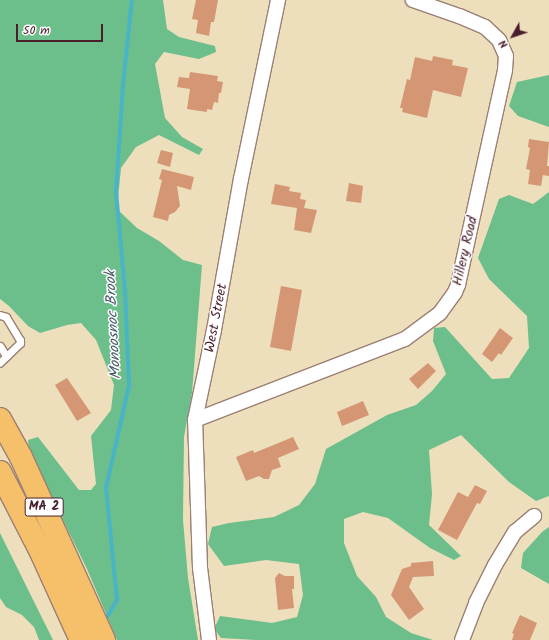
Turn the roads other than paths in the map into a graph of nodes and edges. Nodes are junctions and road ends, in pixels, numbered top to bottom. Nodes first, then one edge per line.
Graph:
1 (278, 0) edge
2 (413, 0) edge
3 (0, 315) edge
4 (0, 346) edge
5 (6, 356) junction
6 (0, 362) edge
7 (0, 419) edge
8 (195, 420) junction
9 (0, 472) edge
10 (534, 516) dead end
11 (103, 637) edge
12 (80, 638) edge
13 (209, 640) edge
14 (462, 640) edge

1 - 8 street, West Street
2 - 8 street, Hillery Road
3 - 5 lane
4 - 5 lane
5 - 6 lane
7 - 11 highway, MA 2
8 - 13 street, West Street
9 - 12 highway, MA 2
10 - 14 street

